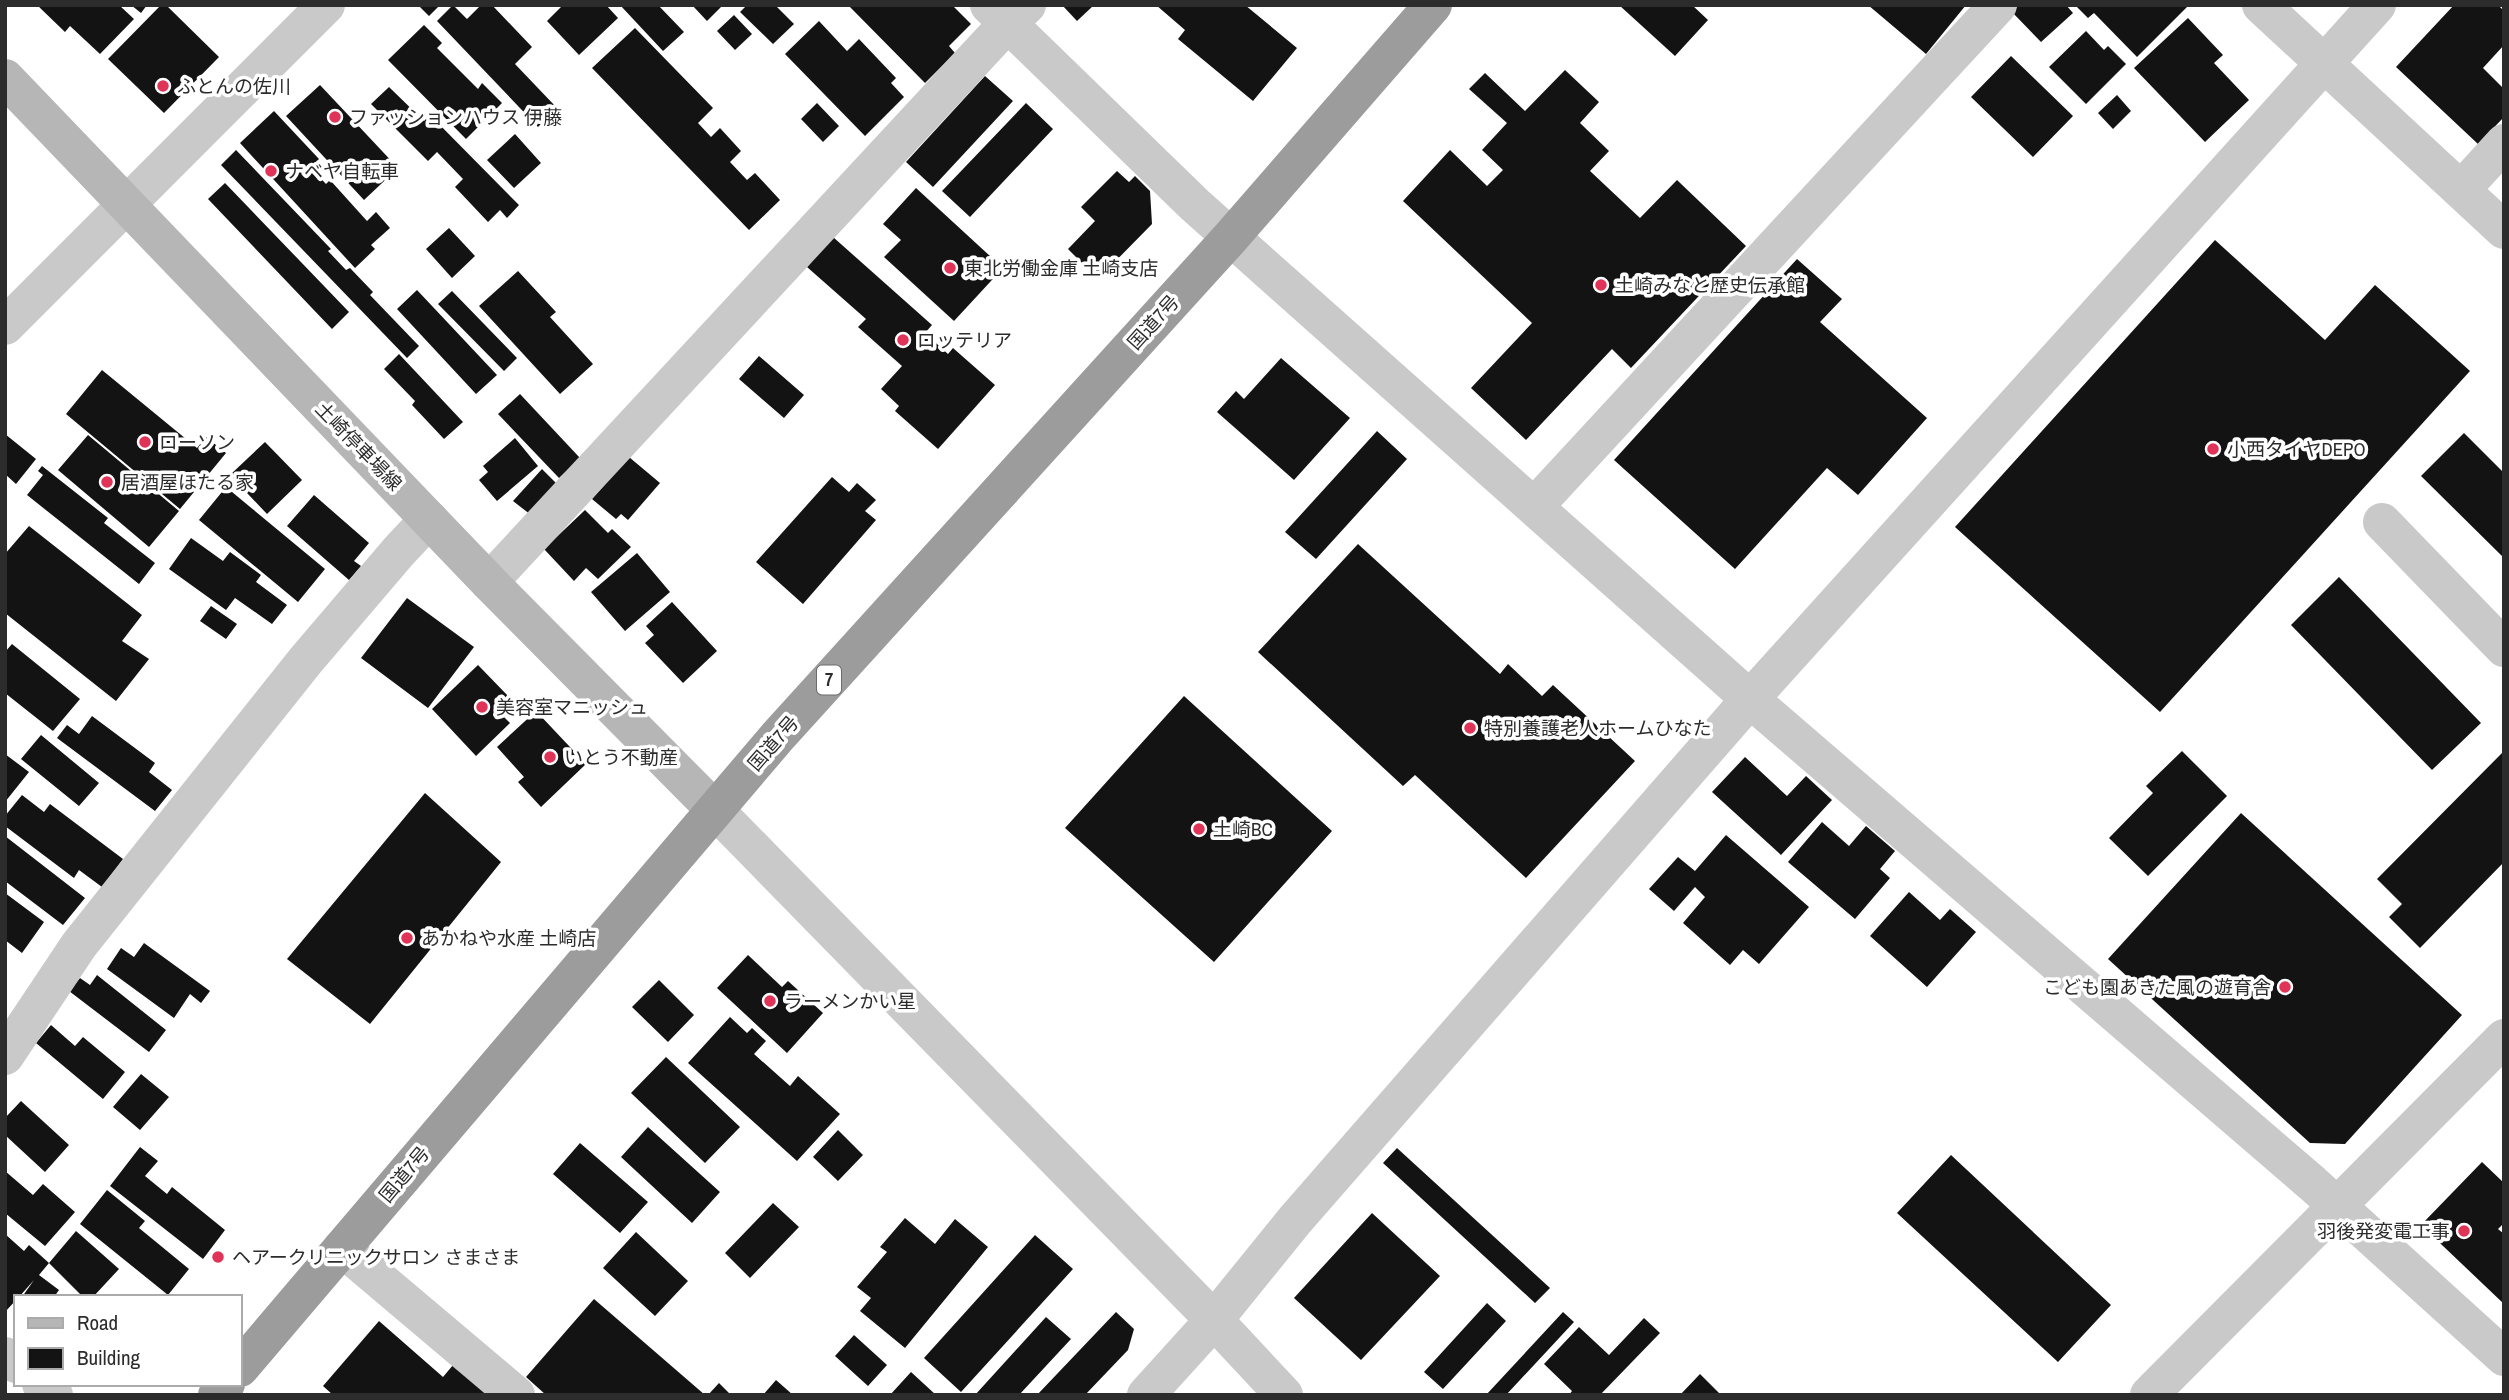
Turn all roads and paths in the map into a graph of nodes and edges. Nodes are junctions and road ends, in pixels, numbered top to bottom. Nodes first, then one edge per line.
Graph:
1 (326, 5) edge
2 (1433, 5) edge
3 (1998, 5) edge
4 (2261, 5) edge
5 (2377, 5) edge
6 (1008, 11) edge
7 (2324, 65) junction
8 (5, 78) edge
9 (2504, 143) edge
10 (2461, 190) junction
11 (126, 205) junction
12 (2504, 230) edge
13 (1231, 237) junction
14 (5, 326) edge
15 (1534, 507) junction
16 (429, 519) junction
17 (2382, 522) dead end
18 (489, 582) junction
19 (2504, 648) edge
20 (1750, 699) junction
21 (715, 810) junction
22 (2504, 1038) edge
23 (5, 1056) edge
24 (2338, 1206) junction
25 (342, 1248) junction
26 (1214, 1320) junction
27 (2504, 1357) edge
28 (242, 1366) edge
29 (516, 1395) edge
30 (1146, 1395) edge
31 (1284, 1395) edge
32 (2149, 1395) edge

1 - 11 street
2 - 13 highway, 国道7号 / 7
3 - 15 street
4 - 7 street
5 - 7 street
6 - 13 street
6 - 18 street
7 - 10 street
7 - 20 street
8 - 11 main road, 土崎停車場線
9 - 10 street
10 - 12 street
11 - 14 street
11 - 16 main road, 土崎停車場線
13 - 15 street
13 - 21 highway, 国道7号 / 7
15 - 20 street
16 - 18 main road, 土崎停車場線
16 - 23 street
17 - 19 street
18 - 21 main road, 土崎停車場線
20 - 24 street
20 - 26 street
21 - 25 highway, 国道7号 / 7
21 - 26 street
22 - 24 street
24 - 27 street
24 - 32 street
25 - 28 highway, 国道7号 / 7
25 - 29 street
26 - 30 street
26 - 31 street

